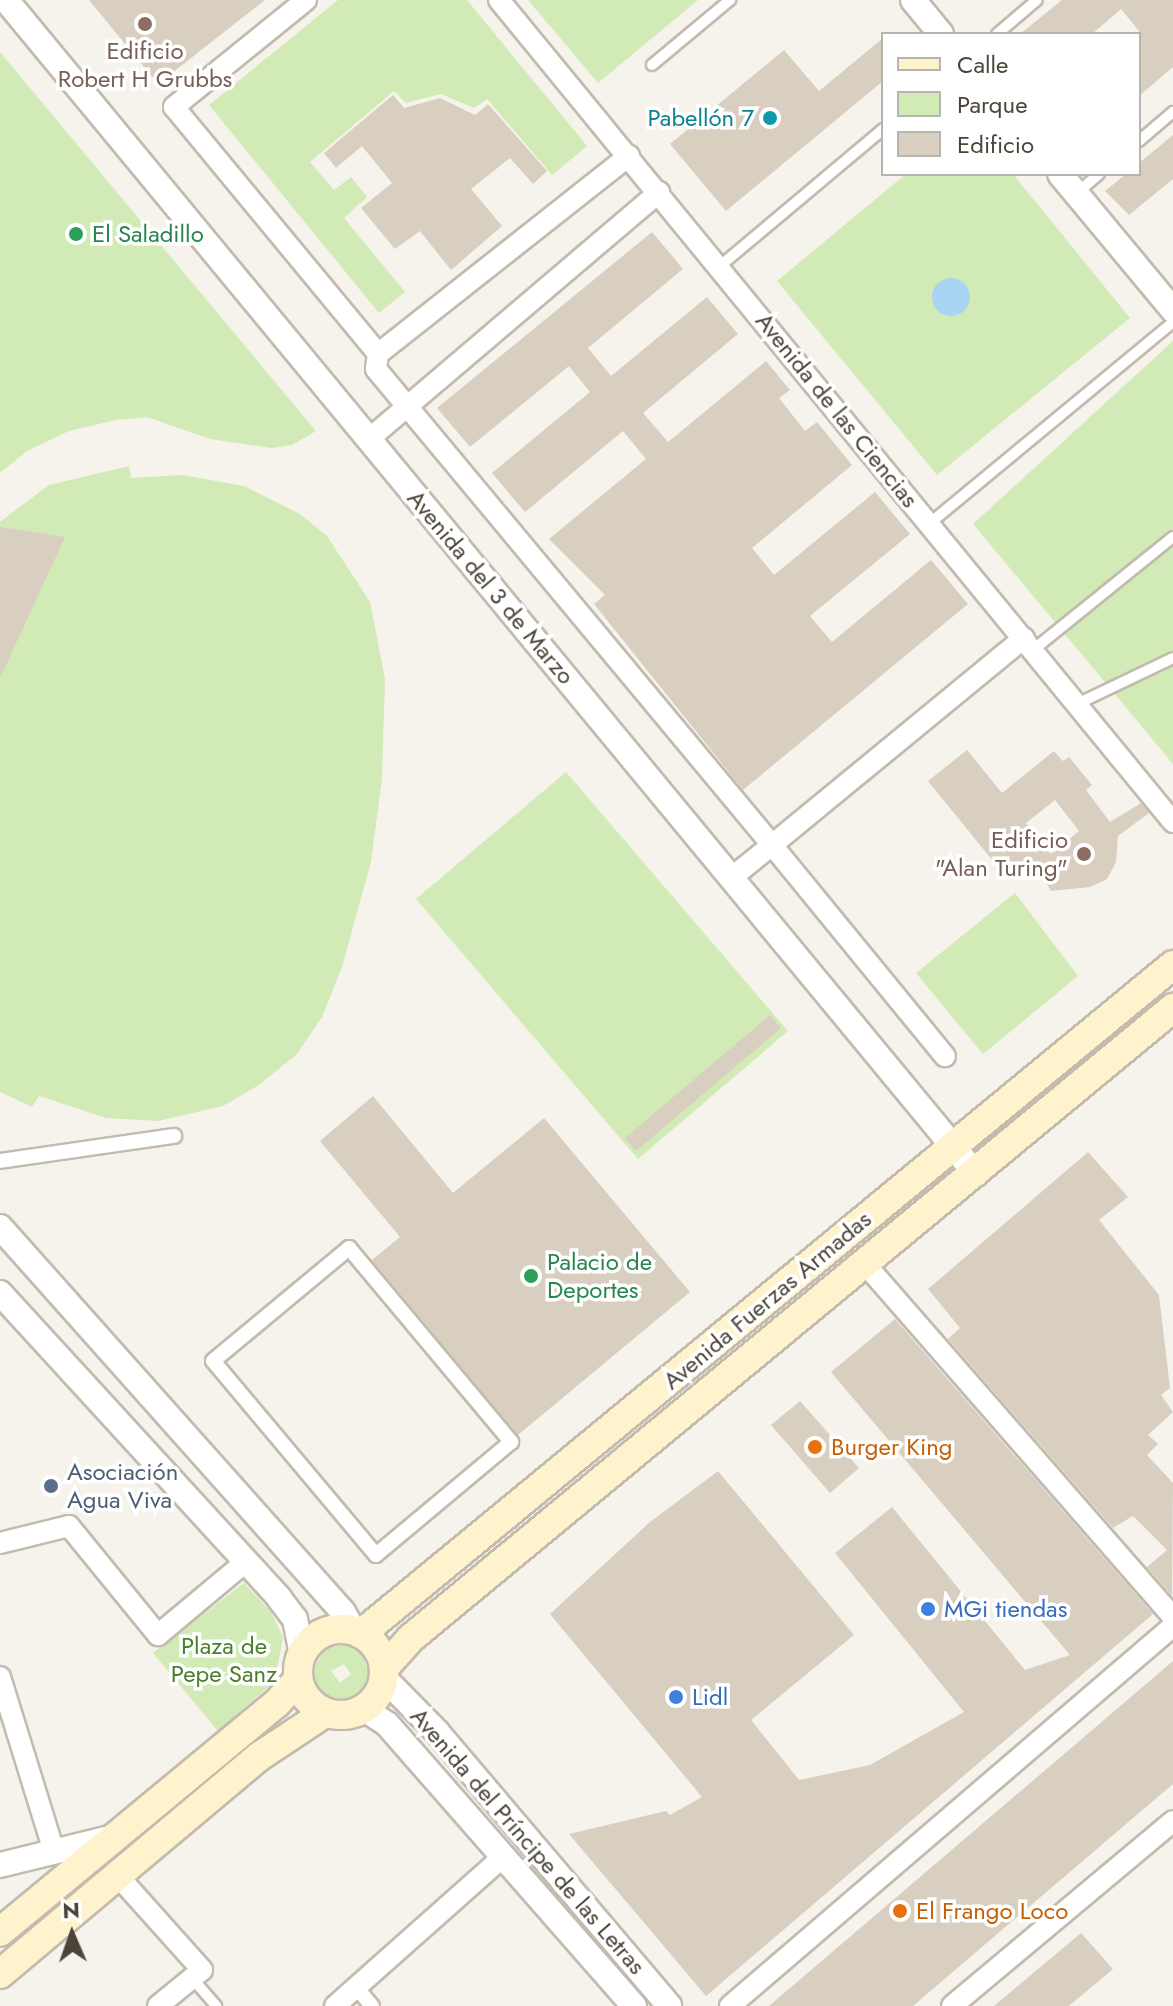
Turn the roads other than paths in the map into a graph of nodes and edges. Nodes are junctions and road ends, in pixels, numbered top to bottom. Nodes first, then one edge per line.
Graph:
1 (6, 0) edge
2 (306, 0) edge
3 (499, 0) edge
4 (730, 0) edge
5 (913, 0) edge
6 (1037, 0) edge
7 (939, 32) edge
8 (999, 32) edge
9 (652, 65) dead end
10 (1173, 112) edge
11 (881, 131) edge
12 (1141, 139) edge
13 (629, 156) junction
14 (1062, 176) edge
15 (1097, 176) edge
16 (659, 192) junction
17 (1077, 193) junction
18 (720, 266) junction
19 (1173, 310) edge
20 (1173, 322) edge
21 (378, 354) junction
22 (407, 407) junction
23 (369, 439) junction
24 (929, 524) junction
25 (1173, 537) edge
26 (1028, 644) junction
27 (1173, 658) edge
28 (1077, 704) junction
29 (1173, 822) edge
30 (772, 845) junction
31 (731, 878) junction
32 (1173, 965) edge
33 (1173, 1008) edge
34 (945, 1056) dead end
35 (174, 1136) dead end
36 (953, 1147) junction
37 (0, 1161) edge
38 (976, 1174) junction
39 (0, 1227) edge
40 (349, 1248) joint
41 (866, 1265) junction
42 (0, 1293) edge
43 (0, 1543) edge
44 (243, 1564) junction
45 (1173, 1617) edge
46 (1173, 1626) edge
47 (358, 1632) junction
48 (300, 1667) junction
49 (384, 1673) junction
50 (0, 1677) edge
51 (364, 1709) junction
52 (325, 1713) junction
53 (1173, 1821) edge
54 (114, 1837) junction
55 (54, 1851) junction
56 (503, 1857) junction
57 (0, 1865) edge
58 (118, 1876) junction
59 (2, 1922) edge
60 (0, 1974) edge
61 (192, 1978) junction
62 (356, 1987) junction
63 (158, 2006) edge
64 (216, 2006) edge
65 (335, 2006) edge
66 (372, 2006) edge
67 (634, 2006) edge
68 (669, 2006) edge
69 (730, 2006) edge
70 (952, 2006) edge

1 - 23 street, Avenida del 3 de Marzo
2 - 21 street
3 - 13 street, Avenida de las Ciencias
4 - 9 lane
5 - 7 street
6 - 8 lane
10 - 12 lane
11 - 18 lane
13 - 16 street, Avenida de las Ciencias
13 - 21 street
14 - 17 street
15 - 17 lane
16 - 18 street, Avenida de las Ciencias
16 - 22 street
17 - 19 street
18 - 24 street, Avenida de las Ciencias
20 - 24 lane
21 - 22 street
22 - 23 street
22 - 30 street
23 - 31 street, Avenida del 3 de Marzo
24 - 26 street, Avenida de las Ciencias
25 - 26 lane
26 - 28 street, Avenida de las Ciencias
26 - 30 street
27 - 28 lane
28 - 29 street, Avenida de las Ciencias
30 - 31 street
30 - 34 street
31 - 36 street, Avenida del 3 de Marzo
32 - 36 main road, Avenida Fuerzas Armadas
33 - 38 main road, Avenida Fuerzas Armadas
35 - 37 street
36 - 38 street, Avenida del 3 de Marzo
36 - 47 main road, Avenida Fuerzas Armadas
38 - 41 main road, Avenida Fuerzas Armadas
39 - 47 street
40 - 40 street
41 - 45 street
41 - 49 main road, Avenida Fuerzas Armadas
42 - 44 street
43 - 44 street
44 - 48 street
46 - 69 street
47 - 48 main road
47 - 49 main road
48 - 52 main road
48 - 54 main road
49 - 51 main road
49 - 68 street, Avenida del Príncipe de las Letras
50 - 55 street
51 - 52 main road
51 - 56 street, Avenida del Príncipe de las Letras
52 - 58 main road
53 - 70 street
54 - 55 street
54 - 59 main road
55 - 57 street
56 - 62 street
56 - 67 street, Avenida del Príncipe de las Letras
58 - 60 main road
58 - 61 street
61 - 63 street
61 - 64 lane
62 - 65 street
62 - 66 street

